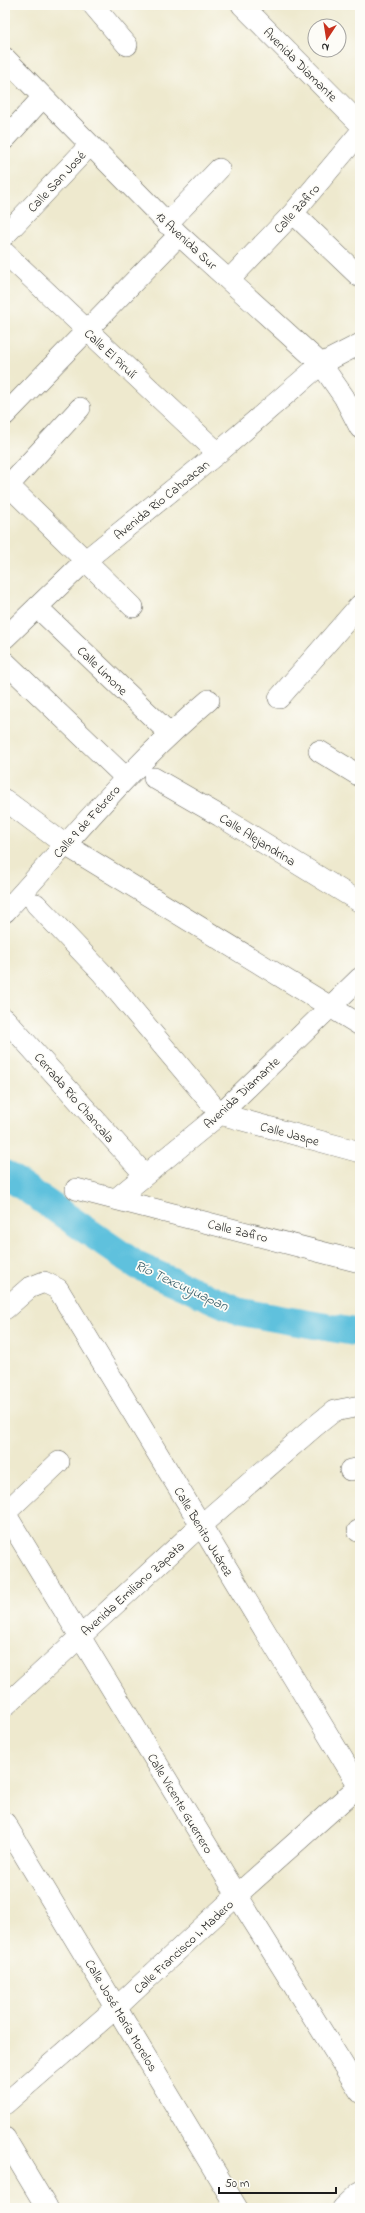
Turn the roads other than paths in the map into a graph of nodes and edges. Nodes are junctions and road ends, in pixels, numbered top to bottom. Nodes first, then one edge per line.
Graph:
1 (93, 5) edge
2 (242, 5) edge
3 (127, 45) dead end
4 (5, 58) edge
5 (43, 97) junction
6 (360, 124) edge
7 (5, 139) edge
8 (90, 145) junction
9 (356, 145) edge
10 (219, 169) dead end
11 (293, 213) junction
12 (173, 229) junction
13 (5, 235) edge
14 (5, 253) edge
15 (360, 277) edge
16 (229, 280) junction
17 (87, 330) junction
18 (360, 344) edge
19 (321, 364) junction
20 (80, 408) dead end
21 (5, 415) edge
22 (360, 428) edge
23 (218, 453) junction
24 (7, 484) edge
25 (86, 560) junction
26 (360, 604) edge
27 (37, 606) junction
28 (133, 607) dead end
29 (5, 638) edge
30 (5, 662) edge
31 (279, 698) dead end
32 (209, 700) dead end
33 (169, 733) junction
34 (319, 751) dead end
35 (360, 776) edge
36 (126, 778) junction
37 (154, 778) dead end
38 (5, 800) edge
39 (64, 844) junction
40 (360, 902) edge
41 (36, 904) dead end
42 (5, 912) edge
43 (360, 978) edge
44 (330, 1008) junction
45 (5, 1019) edge
46 (360, 1026) edge
47 (220, 1114) junction
48 (360, 1152) edge
49 (144, 1175) junction
50 (76, 1189) dead end
51 (116, 1199) junction
52 (360, 1262) edge
53 (5, 1309) edge
54 (360, 1406) edge
55 (59, 1462) dead end
56 (5, 1513) edge
57 (200, 1526) junction
58 (80, 1636) junction
59 (5, 1706) edge
60 (359, 1786) edge
61 (5, 1823) edge
62 (237, 1895) junction
63 (117, 2007) junction
64 (360, 2092) edge
65 (5, 2104) edge
66 (5, 2138) edge
67 (360, 2192) edge
68 (47, 2208) edge
69 (237, 2208) edge
70 (343, 2208) edge

1 - 3 street
2 - 6 street, Avenida Diamante
4 - 5 street, 13 Avenida Sur
5 - 7 street
5 - 8 street, 13 Avenida Sur
8 - 12 street, 13 Avenida Sur
8 - 13 street, Calle San José
9 - 11 street, Calle Zafiro
10 - 12 street
11 - 15 street
11 - 16 street, Calle Zafiro
12 - 16 street, 13 Avenida Sur
12 - 17 street
14 - 17 street, Calle El Pirulí
16 - 19 street, 13 Avenida Sur
17 - 21 street
17 - 23 street, Calle El Pirulí
18 - 19 street, Avenida Río Cahoacan
19 - 22 street, 13 Avenida Sur
19 - 23 street, Avenida Río Cahoacan
20 - 24 street
23 - 25 street, Avenida Río Cahoacan
24 - 25 street
25 - 27 street, Avenida Río Cahoacan
25 - 28 street
26 - 31 street
27 - 29 street, Avenida Río Cahoacan
27 - 33 street, Calle Limone
30 - 36 street
32 - 33 street, Calle 9 de Febrero
33 - 36 street, Calle 9 de Febrero
34 - 35 street
36 - 39 street, Calle 9 de Febrero
37 - 40 street, Calle Alejandrina
38 - 39 street
39 - 42 street, Calle 9 de Febrero
39 - 44 street
41 - 47 street
43 - 44 street, Avenida Diamante
44 - 46 street
44 - 47 street, Avenida Diamante
45 - 49 street, Cerrada Río Chancala
47 - 48 street, Calle Jaspe
47 - 49 street, Avenida Diamante
49 - 51 street, Avenida Diamante
50 - 51 street, Calle Zafiro
51 - 52 street, Calle Zafiro
53 - 57 street, Calle Benito Juárez
54 - 57 street, Avenida Emiliano Zapata
55 - 56 street
56 - 58 street, Calle Vicente Guerrero
57 - 58 street, Avenida Emiliano Zapata
57 - 60 street, Calle Benito Juárez
58 - 59 street, Avenida Emiliano Zapata
58 - 62 street, Calle Vicente Guerrero
60 - 62 street, Calle Francisco I. Madero
61 - 63 street, Calle José María Morelos
62 - 63 street, Calle Francisco I. Madero
62 - 64 street, Calle Vicente Guerrero
63 - 65 street, Calle Francisco I. Madero
63 - 69 street, Calle José María Morelos
66 - 68 street
67 - 70 street

